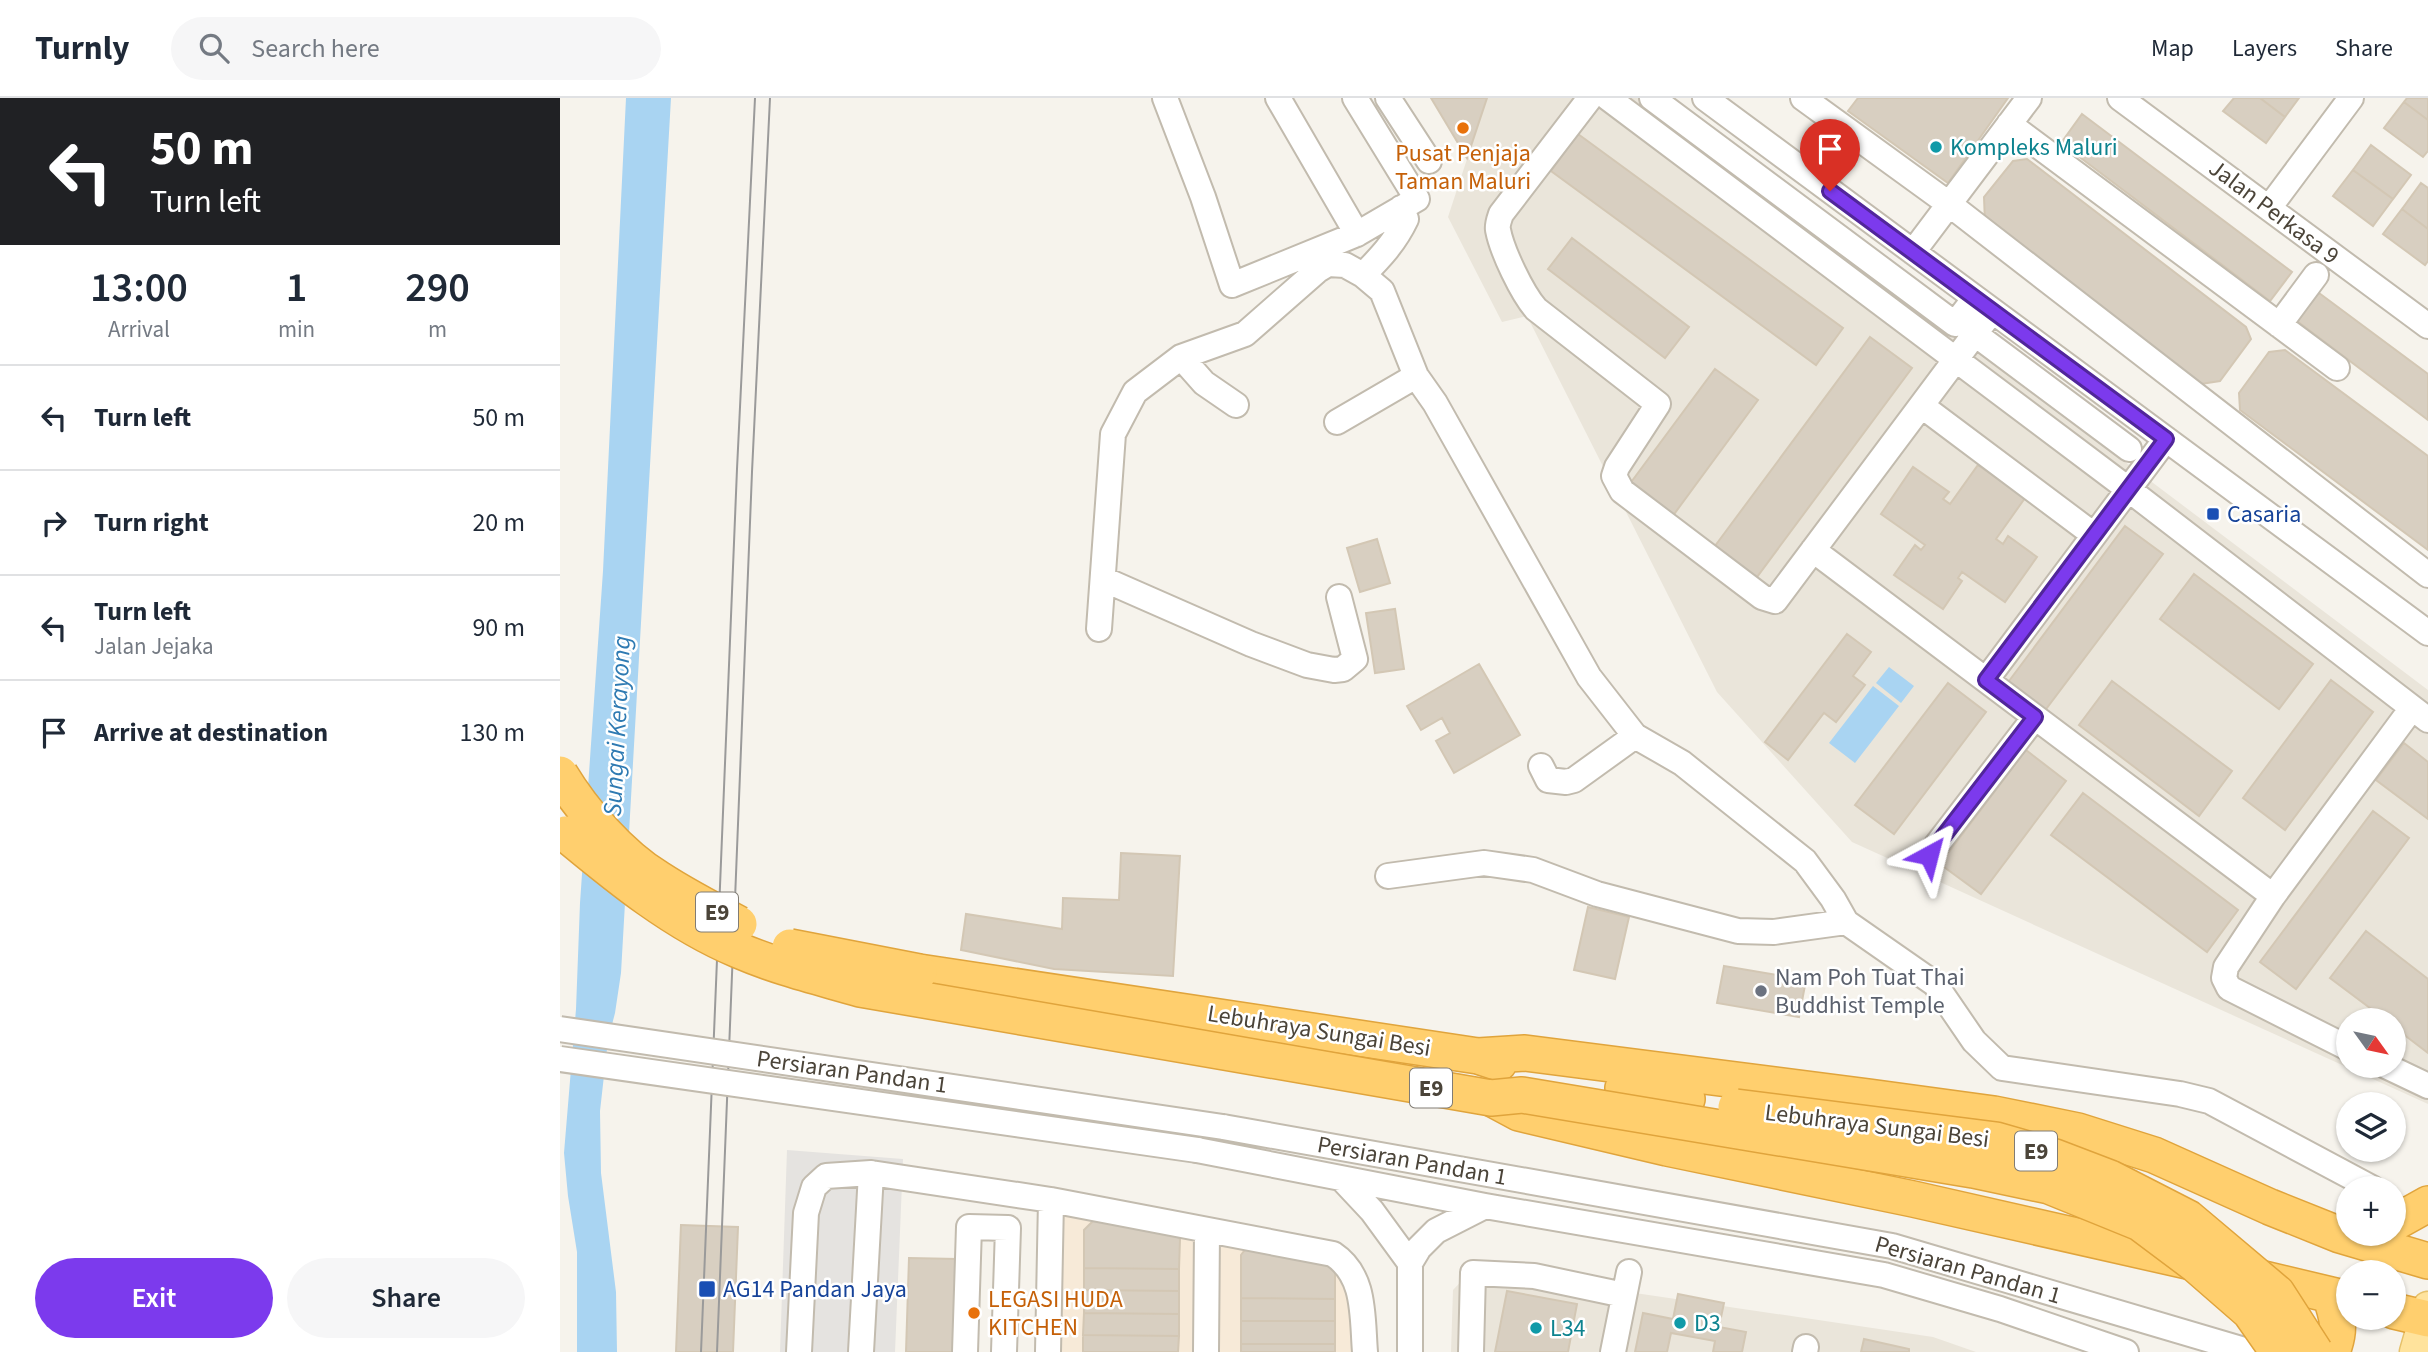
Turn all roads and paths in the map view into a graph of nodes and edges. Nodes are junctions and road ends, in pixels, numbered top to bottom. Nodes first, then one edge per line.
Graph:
1 (1165, 98) edge
2 (1278, 98) edge
3 (1355, 98) edge
4 (1388, 98) edge
5 (1590, 98) edge
6 (1608, 98) edge
7 (1652, 98) edge
8 (1705, 98) edge
9 (2029, 98) edge
10 (2120, 98) edge
11 (2351, 98) edge
12 (1817, 102) edge
13 (2009, 124) junction
14 (1429, 161) dead end
15 (1949, 204) junction
16 (1401, 208) junction
17 (2269, 208) junction
18 (1357, 233) junction
19 (1913, 252) junction
20 (1363, 275) junction
21 (2316, 275) dead end
22 (1984, 304) junction
23 (2279, 325) junction
24 (2428, 326) edge
25 (1975, 334) junction
26 (1181, 358) junction
27 (1955, 360) junction
28 (2337, 368) dead end
29 (1416, 376) junction
30 (1236, 405) dead end
31 (1922, 405) junction
32 (1337, 422) dead end
33 (2166, 439) junction
34 (2129, 449) dead end
35 (2128, 489) junction
36 (2094, 535) junction
37 (1813, 550) junction
38 (2428, 575) edge
39 (1103, 579) junction
40 (1339, 597) dead end
41 (1099, 629) dead end
42 (2428, 634) edge
43 (1986, 680) junction
44 (2420, 714) edge
45 (2035, 717) junction
46 (1635, 736) junction
47 (1542, 766) dead end
48 (560, 774) edge
49 (560, 825) edge
50 (1929, 855) dead end
51 (1388, 876) dead end
52 (2273, 896) junction
53 (1846, 922) junction
54 (560, 1028) edge
55 (2336, 1042) edge
56 (1478, 1056) junction
57 (560, 1059) edge
58 (2406, 1076) edge
59 (2428, 1086) edge
60 (1491, 1098) junction
61 (2119, 1142) junction
62 (872, 1173) junction
63 (2350, 1176) edge
64 (1342, 1179) junction
65 (1051, 1200) junction
66 (1485, 1206) junction
67 (1207, 1231) junction
68 (2336, 1231) edge
69 (2107, 1243) junction
70 (2381, 1246) edge
71 (2428, 1261) edge
72 (1410, 1263) junction
73 (2336, 1296) edge
74 (2418, 1314) edge
75 (2338, 1330) edge
76 (799, 1352) edge
77 (861, 1352) edge
78 (965, 1352) edge
79 (1004, 1352) edge
80 (1048, 1352) edge
81 (1206, 1352) edge
82 (1365, 1352) edge
83 (1410, 1352) edge
84 (1471, 1352) edge
85 (1613, 1352) edge
86 (2126, 1352) edge
87 (2251, 1352) edge
88 (2278, 1352) edge
89 (2315, 1352) edge
90 (2332, 1352) edge
91 (2415, 1352) edge

1 - 18 street
2 - 18 street
3 - 16 street
4 - 14 street
5 - 37 street
6 - 27 street
7 - 22 street
8 - 19 street
9 - 13 street
10 - 17 street, Jalan Perkasa 9
11 - 17 street
12 - 15 street
13 - 15 street
13 - 23 street
15 - 19 street
15 - 38 street
16 - 18 street
16 - 20 street
17 - 24 street, Jalan Perkasa 9
19 - 22 street
20 - 26 street
20 - 29 street
21 - 23 street
22 - 25 street
22 - 33 street
23 - 28 street
25 - 27 street
25 - 34 street
26 - 30 street
26 - 39 street
27 - 31 street
27 - 35 street
29 - 32 street
29 - 46 street
31 - 36 street
31 - 37 street
33 - 35 street
33 - 42 street
35 - 36 street
35 - 44 street
36 - 43 street
37 - 43 street
39 - 40 street
39 - 41 street
43 - 45 street
44 - 52 street
45 - 50 street
45 - 52 street
46 - 47 street
46 - 53 street
48 - 56 highway, Lebuhraya Sungai Besi / E9, bridge
49 - 60 highway, Lebuhraya Sungai Besi / E9, bridge
51 - 53 street
52 - 55 street
53 - 63 street
54 - 87 street, Persiaran Pandan 1, bridge
56 - 61 highway
56 - 89 highway, Lebuhraya Sungai Besi / E9, bridge
57 - 64 street, Persiaran Pandan 1, bridge
58 - 59 street
60 - 69 highway
60 - 88 highway, Lebuhraya Sungai Besi / E9, bridge
61 - 68 highway
61 - 69 highway
62 - 65 street
62 - 76 street
62 - 77 street
64 - 66 street, Persiaran Pandan 1
64 - 72 street
65 - 67 street
65 - 80 street
66 - 72 street
66 - 86 street, Persiaran Pandan 1
67 - 81 street
67 - 82 street
69 - 73 highway
70 - 71 highway
72 - 83 street
74 - 91 main road
75 - 90 highway
78 - 79 street
84 - 85 street

